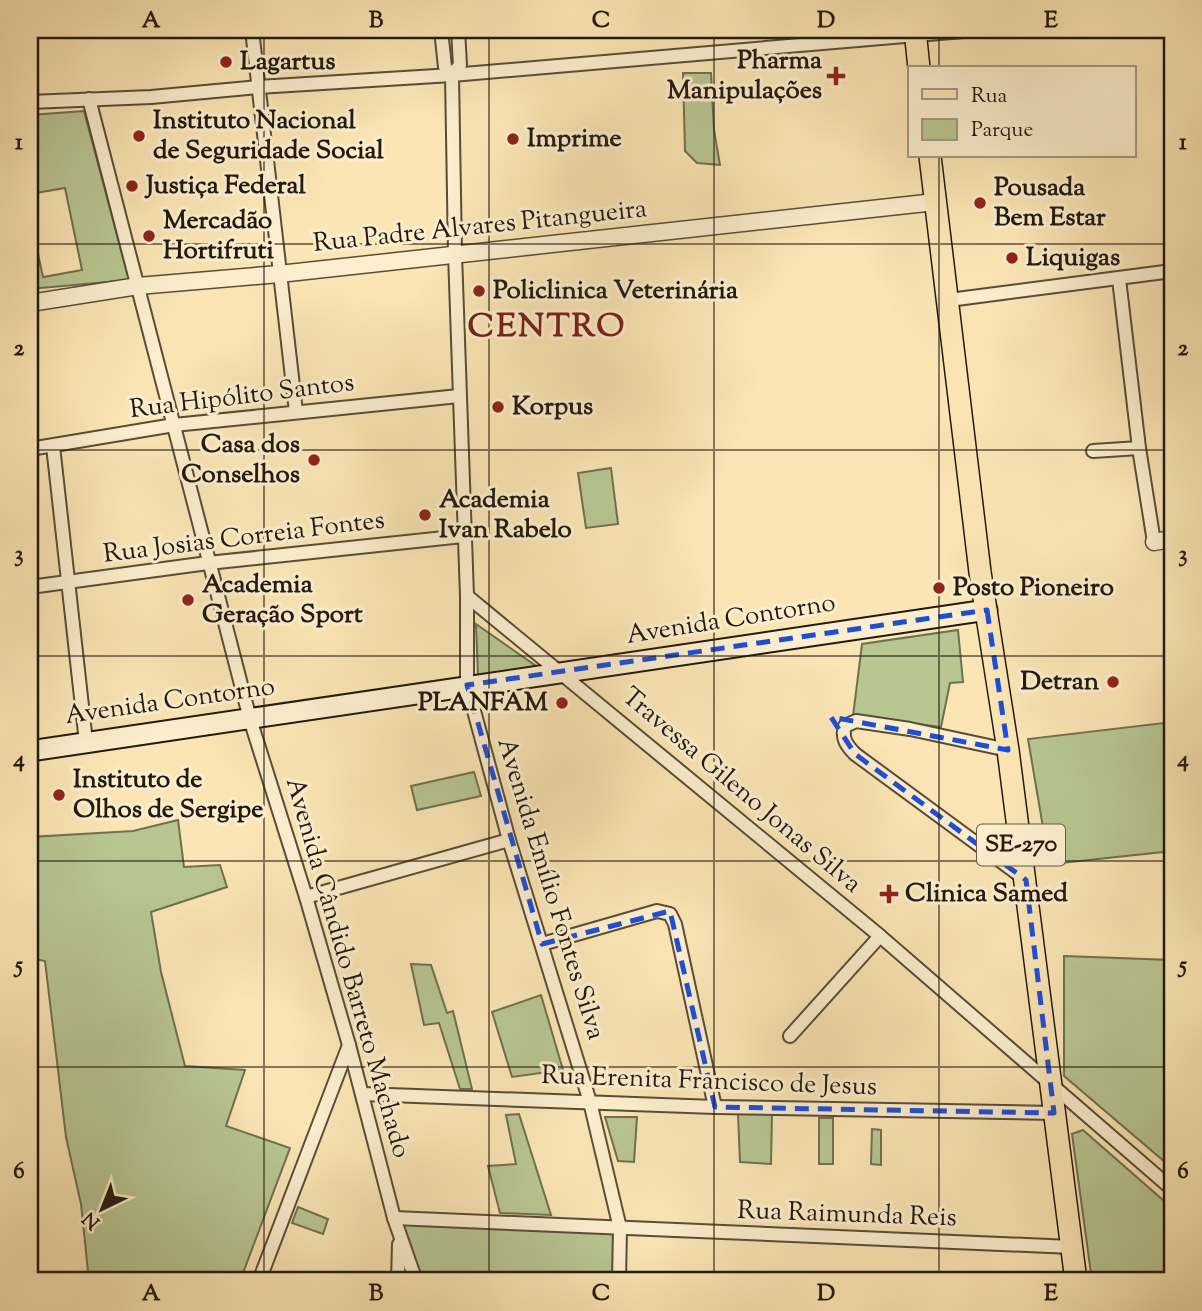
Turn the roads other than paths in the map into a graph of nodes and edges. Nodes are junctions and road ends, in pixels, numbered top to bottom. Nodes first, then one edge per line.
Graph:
1 (252, 30) edge
2 (441, 30) edge
3 (458, 30) edge
4 (975, 30) edge
5 (915, 33) edge
6 (919, 66) edge
7 (452, 75) junction
8 (258, 87) junction
9 (89, 99) junction
10 (30, 102) edge
11 (930, 158) edge
12 (935, 202) junction
13 (455, 254) junction
14 (1172, 271) edge
15 (279, 274) junction
16 (1119, 279) junction
17 (138, 286) junction
18 (949, 300) junction
19 (30, 303) edge
20 (460, 396) junction
21 (296, 412) junction
22 (174, 425) junction
23 (53, 446) junction
24 (1139, 448) junction
25 (30, 449) edge
26 (1093, 451) dead end
27 (463, 536) junction
28 (1172, 539) edge
29 (1154, 541) joint
30 (208, 563) junction
31 (69, 583) junction
32 (30, 587) edge
33 (467, 596) junction
34 (987, 610) junction
35 (562, 673) junction
36 (467, 685) junction
37 (250, 719) junction
38 (86, 742) junction
39 (1008, 750) junction
40 (30, 751) edge
41 (509, 840) junction
42 (1026, 880) junction
43 (306, 897) junction
44 (880, 936) junction
45 (542, 944) junction
46 (789, 1036) dead end
47 (349, 1045) junction
48 (1049, 1081) junction
49 (362, 1094) junction
50 (590, 1102) junction
51 (715, 1107) junction
52 (1054, 1113) junction
53 (1172, 1189) edge
54 (397, 1224) junction
55 (620, 1228) junction
56 (1072, 1247) junction
57 (259, 1281) edge
58 (398, 1281) edge
59 (416, 1281) edge
60 (619, 1281) edge
61 (1076, 1281) edge

1 - 8 street
2 - 7 street
3 - 7 street
4 - 5 street
5 - 6 main road
5 - 7 street
7 - 8 street
7 - 13 street, Avenida Emílio Fontes Silva
8 - 9 street
8 - 15 street
9 - 10 street
9 - 17 street, Avenida Cândido Barreto Machado
11 - 12 main road, SE-270
12 - 13 street, Rua Padre Alvares Pitangueira
12 - 18 main road, SE-270
13 - 15 street, Rua Padre Alvares Pitangueira
13 - 20 street, Avenida Emílio Fontes Silva
14 - 16 street
15 - 17 street, Rua Padre Alvares Pitangueira
15 - 21 street
16 - 18 street
16 - 24 street
17 - 19 street, Rua Padre Alvares Pitangueira
17 - 22 street, Avenida Cândido Barreto Machado
18 - 34 main road, SE-270
20 - 21 street, Rua Hipólito Santos
20 - 27 street, Avenida Emílio Fontes Silva
21 - 22 street, Rua Hipólito Santos
22 - 23 street, Rua Hipólito Santos
22 - 30 street, Avenida Cândido Barreto Machado
23 - 25 street, Rua Hipólito Santos
23 - 31 street
24 - 26 street
24 - 29 street
27 - 30 street, Rua Josias Correia Fontes
27 - 33 street, Avenida Emílio Fontes Silva
28 - 29 street
30 - 31 street, Rua Josias Correia Fontes
30 - 37 street, Avenida Cândido Barreto Machado
31 - 32 street, Rua Josias Correia Fontes
31 - 38 street
33 - 35 street, Travessa Gileno Jonas Silva
33 - 36 street, Avenida Emílio Fontes Silva
34 - 35 main road, Avenida Contorno
34 - 39 main road, SE-270
35 - 36 main road, Avenida Contorno
35 - 44 street, Travessa Gileno Jonas Silva
36 - 37 main road, Avenida Contorno
36 - 41 street, Avenida Emílio Fontes Silva
37 - 38 main road, Avenida Contorno
37 - 43 street, Avenida Cândido Barreto Machado
38 - 40 main road, Avenida Contorno
39 - 42 main road, SE-270
39 - 42 street
41 - 43 street
41 - 45 street, Avenida Emílio Fontes Silva
42 - 48 main road, SE-270
43 - 47 street, Avenida Cândido Barreto Machado
44 - 46 street
44 - 48 street, Travessa Gileno Jonas Silva
45 - 50 street, Avenida Emílio Fontes Silva
45 - 51 street
47 - 49 street, Avenida Cândido Barreto Machado
47 - 57 street
48 - 52 main road, SE-270
48 - 53 street, Travessa Gileno Jonas Silva
49 - 50 street, Rua Erenita Francisco de Jesus
49 - 54 street, Avenida Cândido Barreto Machado
50 - 51 street, Rua Erenita Francisco de Jesus
50 - 55 street, Avenida Emílio Fontes Silva
51 - 52 street, Rua Erenita Francisco de Jesus
52 - 56 main road, SE-270
54 - 55 street, Rua Raimunda Reis
54 - 58 street
54 - 59 street
55 - 56 street, Rua Raimunda Reis
55 - 60 street, Avenida Emílio Fontes Silva
56 - 61 main road, SE-270

